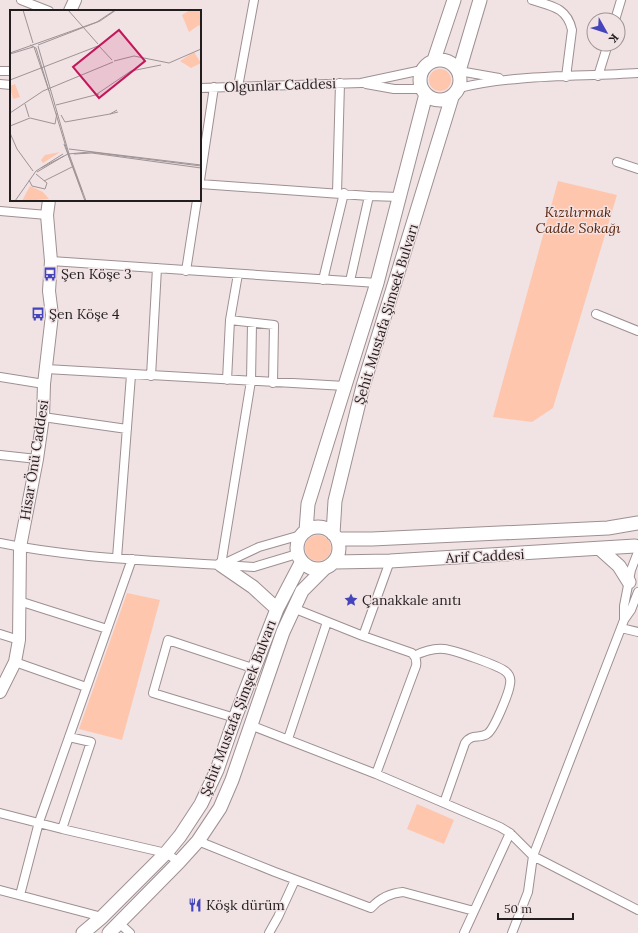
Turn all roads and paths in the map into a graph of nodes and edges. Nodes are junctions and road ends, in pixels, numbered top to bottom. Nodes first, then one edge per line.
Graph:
1 (21, 0) edge
2 (76, 0) edge
3 (254, 0) edge
4 (454, 0) edge
5 (480, 0) edge
6 (532, 0) edge
7 (621, 0) edge
8 (46, 10) edge
9 (71, 10) edge
10 (617, 12) edge
11 (606, 52) edge
12 (434, 60) junction
13 (422, 70) junction
14 (459, 71) junction
15 (638, 73) edge
16 (598, 76) junction
17 (566, 77) junction
18 (506, 79) junction
19 (340, 83) junction
20 (361, 83) junction
21 (0, 84) edge
22 (10, 85) edge
23 (238, 87) junction
24 (201, 88) edge
25 (214, 88) junction
26 (424, 92) junction
27 (456, 92) junction
28 (617, 162) dead end
29 (638, 169) edge
30 (201, 173) edge
31 (201, 184) edge
32 (340, 193) junction
33 (370, 196) junction
34 (399, 197) junction
35 (49, 201) edge
36 (197, 201) edge
37 (0, 212) edge
38 (47, 215) junction
39 (51, 261) junction
40 (158, 268) junction
41 (186, 270) junction
42 (238, 274) junction
43 (323, 280) junction
44 (350, 281) junction
45 (377, 283) junction
46 (596, 314) dead end
47 (230, 320) junction
48 (252, 323) junction
49 (638, 331) edge
50 (46, 369) junction
51 (131, 375) junction
52 (151, 376) junction
53 (0, 377) edge
54 (227, 380) junction
55 (251, 381) junction
56 (273, 383) junction
57 (44, 384) junction
58 (345, 386) junction
59 (43, 416) junction
60 (127, 429) junction
61 (0, 455) edge
62 (37, 459) junction
63 (638, 524) edge
64 (304, 533) junction
65 (335, 537) junction
66 (0, 542) edge
67 (20, 547) junction
68 (600, 549) junction
69 (637, 549) edge
70 (117, 558) junction
71 (299, 558) junction
72 (132, 559) junction
73 (390, 561) junction
74 (220, 565) junction
75 (329, 565) junction
76 (634, 587) edge
77 (19, 601) junction
78 (293, 608) junction
79 (277, 609) junction
80 (624, 620) junction
81 (327, 622) junction
82 (621, 628) junction
83 (107, 629) junction
84 (638, 632) edge
85 (0, 634) edge
86 (363, 636) junction
87 (19, 640) junction
88 (414, 656) junction
89 (15, 662) junction
90 (254, 669) junction
91 (86, 687) junction
92 (0, 692) edge
93 (235, 718) junction
94 (250, 725) junction
95 (69, 737) junction
96 (288, 739) junction
97 (376, 774) junction
98 (444, 803) junction
99 (0, 813) edge
100 (39, 822) junction
101 (62, 829) junction
102 (510, 833) junction
103 (198, 842) junction
104 (166, 853) junction
105 (533, 856) junction
106 (179, 862) junction
107 (295, 880) junction
108 (0, 890) edge
109 (20, 895) junction
110 (638, 910) edge
111 (474, 911) junction
112 (102, 917) junction
113 (119, 923) junction
114 (83, 933) edge
115 (109, 933) edge
116 (130, 933) edge
117 (269, 933) edge
118 (464, 933) edge
119 (512, 933) edge

1 - 8 street
2 - 9 main road
3 - 23 street
4 - 12 main road
5 - 14 main road
6 - 17 street
7 - 10 street
11 - 16 street
12 - 13 main road
12 - 14 main road
13 - 20 street
13 - 26 main road
14 - 18 street
14 - 27 main road
15 - 16 street
16 - 17 street
17 - 18 street
18 - 27 street
19 - 20 street, Olgunlar Caddesi
19 - 23 street, Olgunlar Caddesi
19 - 32 street
20 - 26 street
21 - 22 street
23 - 25 street, Olgunlar Caddesi
24 - 25 street, Olgunlar Caddesi
25 - 30 street
26 - 27 main road
26 - 34 main road, Şehit Mustafa Şimsek Bulvarı
27 - 65 main road, Şehit Mustafa Şimsek Bulvarı
28 - 29 street
31 - 32 street
32 - 33 street
32 - 43 street
33 - 34 street
33 - 44 street
34 - 45 main road, Şehit Mustafa Şimsek Bulvarı
35 - 38 main road, Hisar Önü Caddesi
36 - 41 street
37 - 38 street
38 - 39 main road, Hisar Önü Caddesi
39 - 40 street
39 - 50 main road, Hisar Önü Caddesi
40 - 41 street
40 - 52 street
41 - 42 street
42 - 43 street
42 - 47 street
43 - 44 street
44 - 45 street
45 - 58 main road, Şehit Mustafa Şimsek Bulvarı
46 - 49 street
47 - 48 street
47 - 54 street
48 - 55 street
48 - 56 street
50 - 51 street
50 - 57 main road, Hisar Önü Caddesi
51 - 52 street
51 - 60 street
52 - 54 street
53 - 57 street
54 - 55 street
55 - 56 street
55 - 74 street
56 - 58 street
57 - 59 main road, Hisar Önü Caddesi
58 - 64 main road, Şehit Mustafa Şimsek Bulvarı
59 - 60 street
59 - 62 main road, Hisar Önü Caddesi
60 - 70 street
61 - 62 street
62 - 67 main road, Hisar Önü Caddesi
63 - 65 main road, Arif Caddesi
63 - 69 main road
64 - 65 main road
64 - 71 main road, Şehit Mustafa Şimsek Bulvarı
64 - 74 street
65 - 75 main road, Şehit Mustafa Şimsek Bulvarı
66 - 67 street
67 - 70 street
67 - 77 main road, Hisar Önü Caddesi
68 - 69 main road, Arif Caddesi
68 - 73 main road, Arif Caddesi
68 - 76 main road
69 - 76 street
70 - 72 street
71 - 74 street
71 - 75 main road
71 - 79 main road, Şehit Mustafa Şimşek Bulvarı
72 - 74 street
72 - 83 street
73 - 75 main road, Arif Caddesi
73 - 86 street
74 - 79 main road
75 - 78 main road, Şehit Mustafa Şimşek Bulvarı
76 - 80 street
76 - 80 street
77 - 83 street
77 - 87 main road, Hisar Önü Caddesi
78 - 81 street
78 - 94 main road, Şehit Mustafa Şimşek Bulvarı
79 - 90 main road, Şehit Mustafa Şimşek Bulvarı
80 - 82 street
81 - 86 street
81 - 96 street
82 - 84 street
82 - 105 street
83 - 91 street
85 - 87 street
86 - 88 street
87 - 89 main road, Hisar Önü Caddesi
88 - 97 street
88 - 98 street
89 - 91 street
89 - 92 main road, Hisar Önü Caddesi
90 - 93 main road, Şehit Mustafa Şimşek Bulvarı
90 - 93 street
91 - 95 street
93 - 104 main road, Şehit Mustafa Şimşek Bulvarı
94 - 96 street
94 - 103 main road, Şehit Mustafa Şimşek Bulvarı
95 - 100 street
95 - 101 street
96 - 97 street
97 - 98 street
98 - 102 street
99 - 100 street
100 - 101 street
100 - 109 street
101 - 104 street
102 - 105 street
102 - 111 street
103 - 106 main road, Şehit Mustafa Şimşek Bulvarı
103 - 107 street
104 - 106 street
104 - 112 main road, Şehit Mustafa Şimşek Bulvarı
105 - 110 street
105 - 119 street
106 - 113 main road, Şehit Mustafa Şimşek Bulvarı
107 - 111 street
107 - 117 street
108 - 109 street
109 - 112 street
111 - 118 street
112 - 114 main road, Şehit Mustafa Şimşek Bulvarı
113 - 115 main road, Şehit Mustafa Şimşek Bulvarı
113 - 116 street

